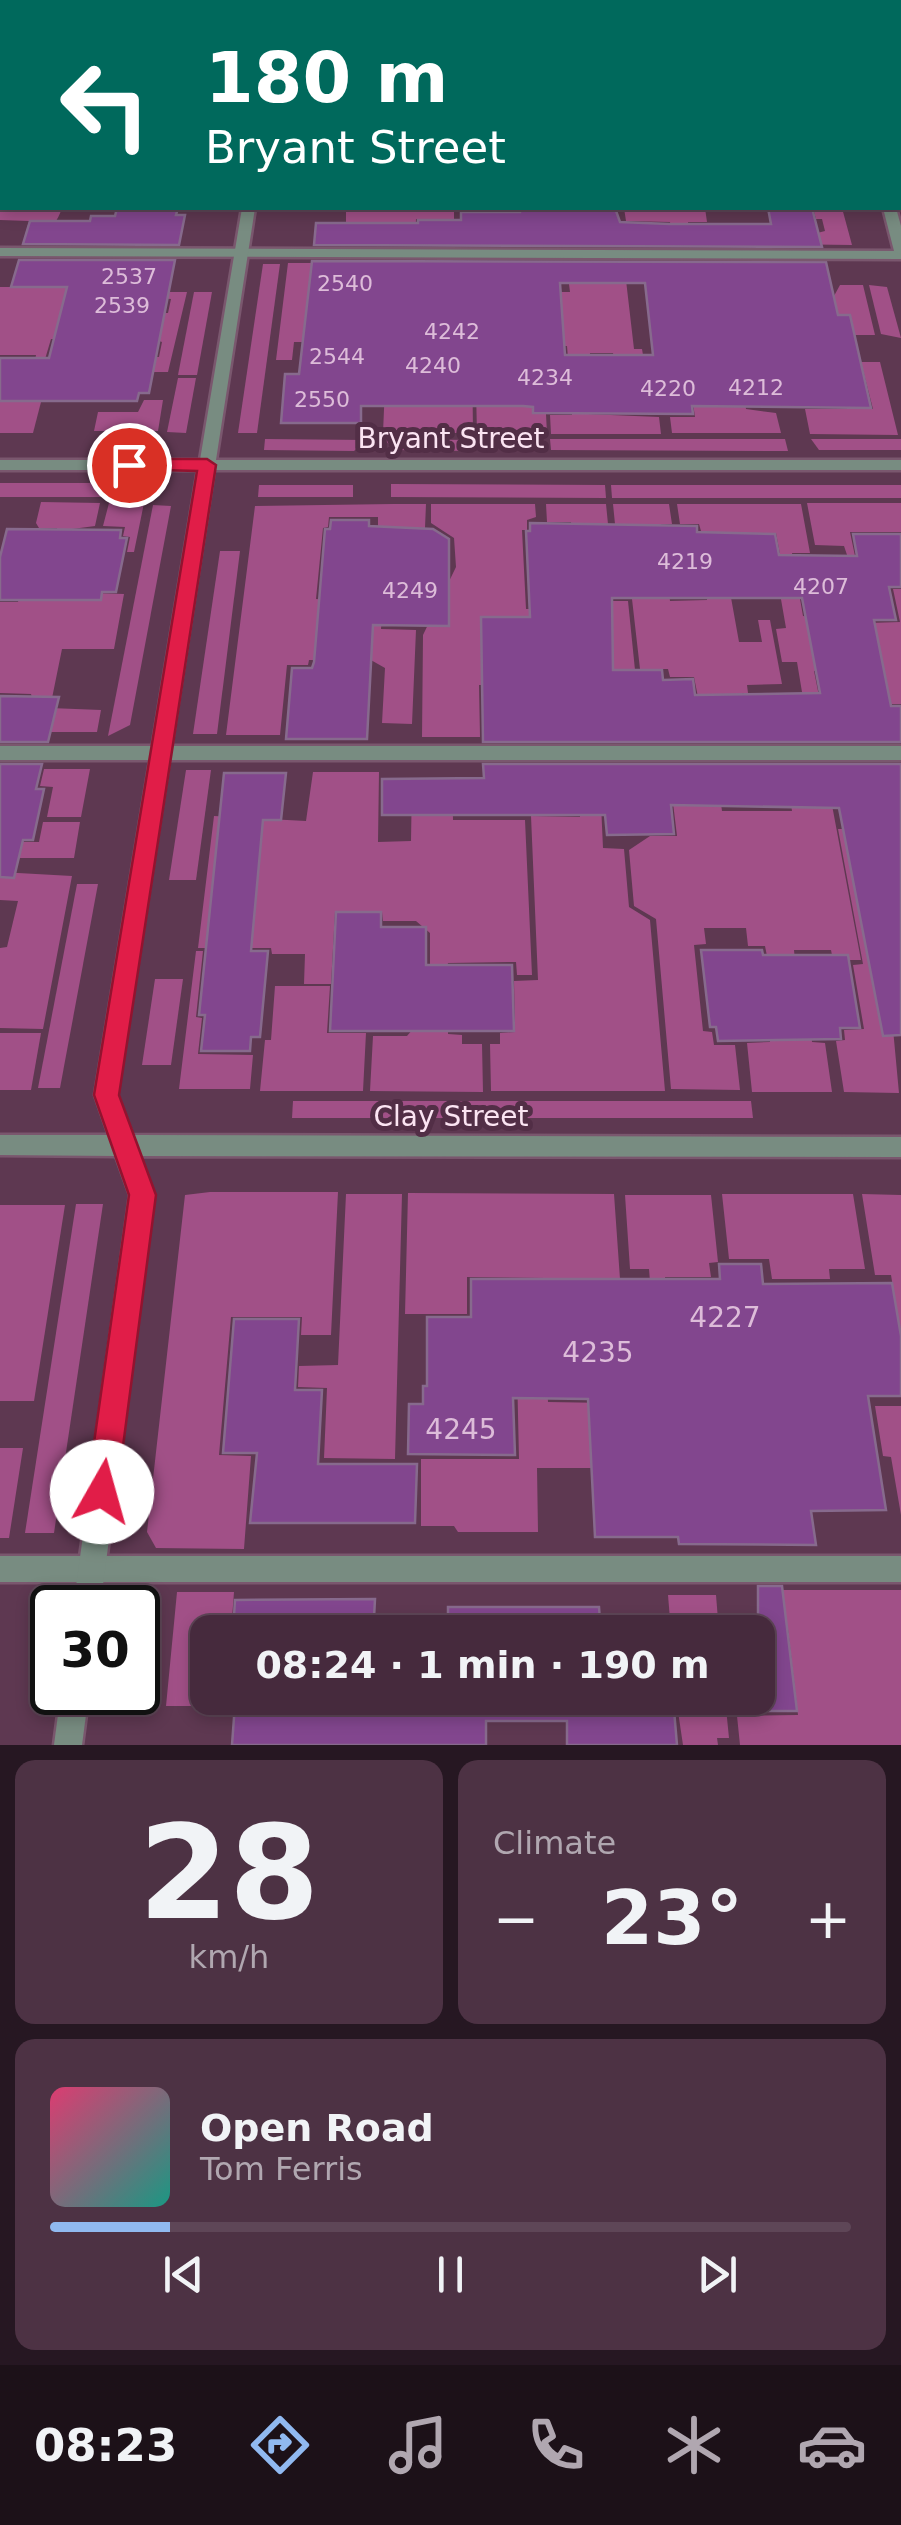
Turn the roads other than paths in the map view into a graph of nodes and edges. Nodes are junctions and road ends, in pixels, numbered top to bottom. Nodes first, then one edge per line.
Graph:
1 (248, 210) edge
2 (893, 210) edge
3 (0, 252) edge
4 (240, 253) junction
5 (901, 253) edge
6 (0, 465) edge
7 (207, 465) junction
8 (901, 466) edge
9 (0, 753) edge
10 (161, 753) junction
11 (901, 753) edge
12 (0, 1145) edge
13 (126, 1145) junction
14 (901, 1147) edge
15 (0, 1569) edge
16 (901, 1569) edge
17 (92, 1570) junction
18 (90, 1585) edge
19 (72, 1715) edge
20 (68, 1745) edge

1 - 4 street
2 - 5 street
3 - 4 street
4 - 5 street
4 - 7 street
6 - 7 street, Bryant Street
7 - 8 street, Bryant Street
7 - 10 street
9 - 10 street
10 - 11 street
10 - 13 street
12 - 13 street, Clay Street
13 - 14 street, Clay Street
13 - 17 street
15 - 17 street
16 - 17 street
17 - 18 street
19 - 20 street

